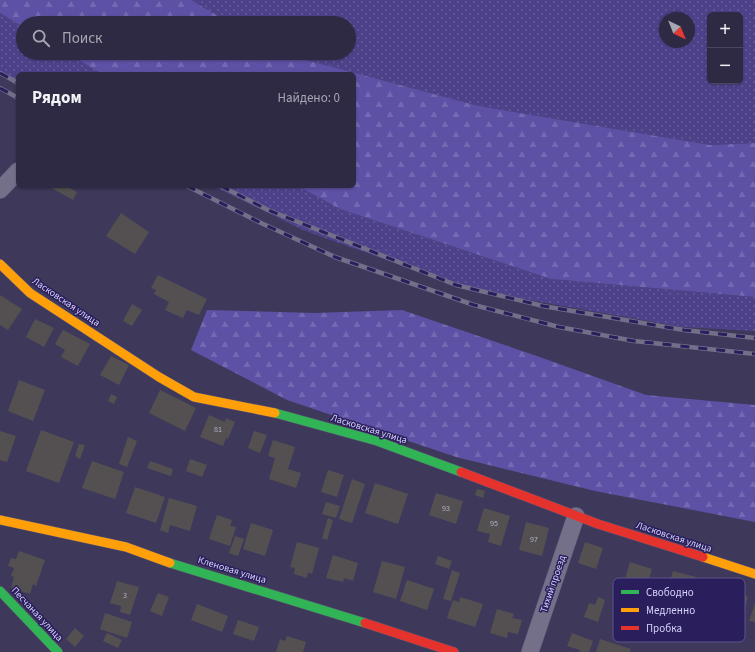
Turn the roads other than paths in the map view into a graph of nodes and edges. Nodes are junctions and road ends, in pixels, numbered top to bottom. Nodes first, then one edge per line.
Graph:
1 (16, 173) edge
2 (0, 190) edge
3 (0, 264) edge
4 (576, 516) junction
5 (0, 520) edge
6 (755, 574) edge
7 (0, 591) edge
8 (58, 652) edge
9 (454, 652) edge
10 (530, 652) edge

1 - 2 street
3 - 4 street, Ласковская улица
4 - 6 street, Ласковская улица
4 - 10 street, Тихий проезд
5 - 9 street, Кленовая улица
7 - 8 street, Песчаная улица

